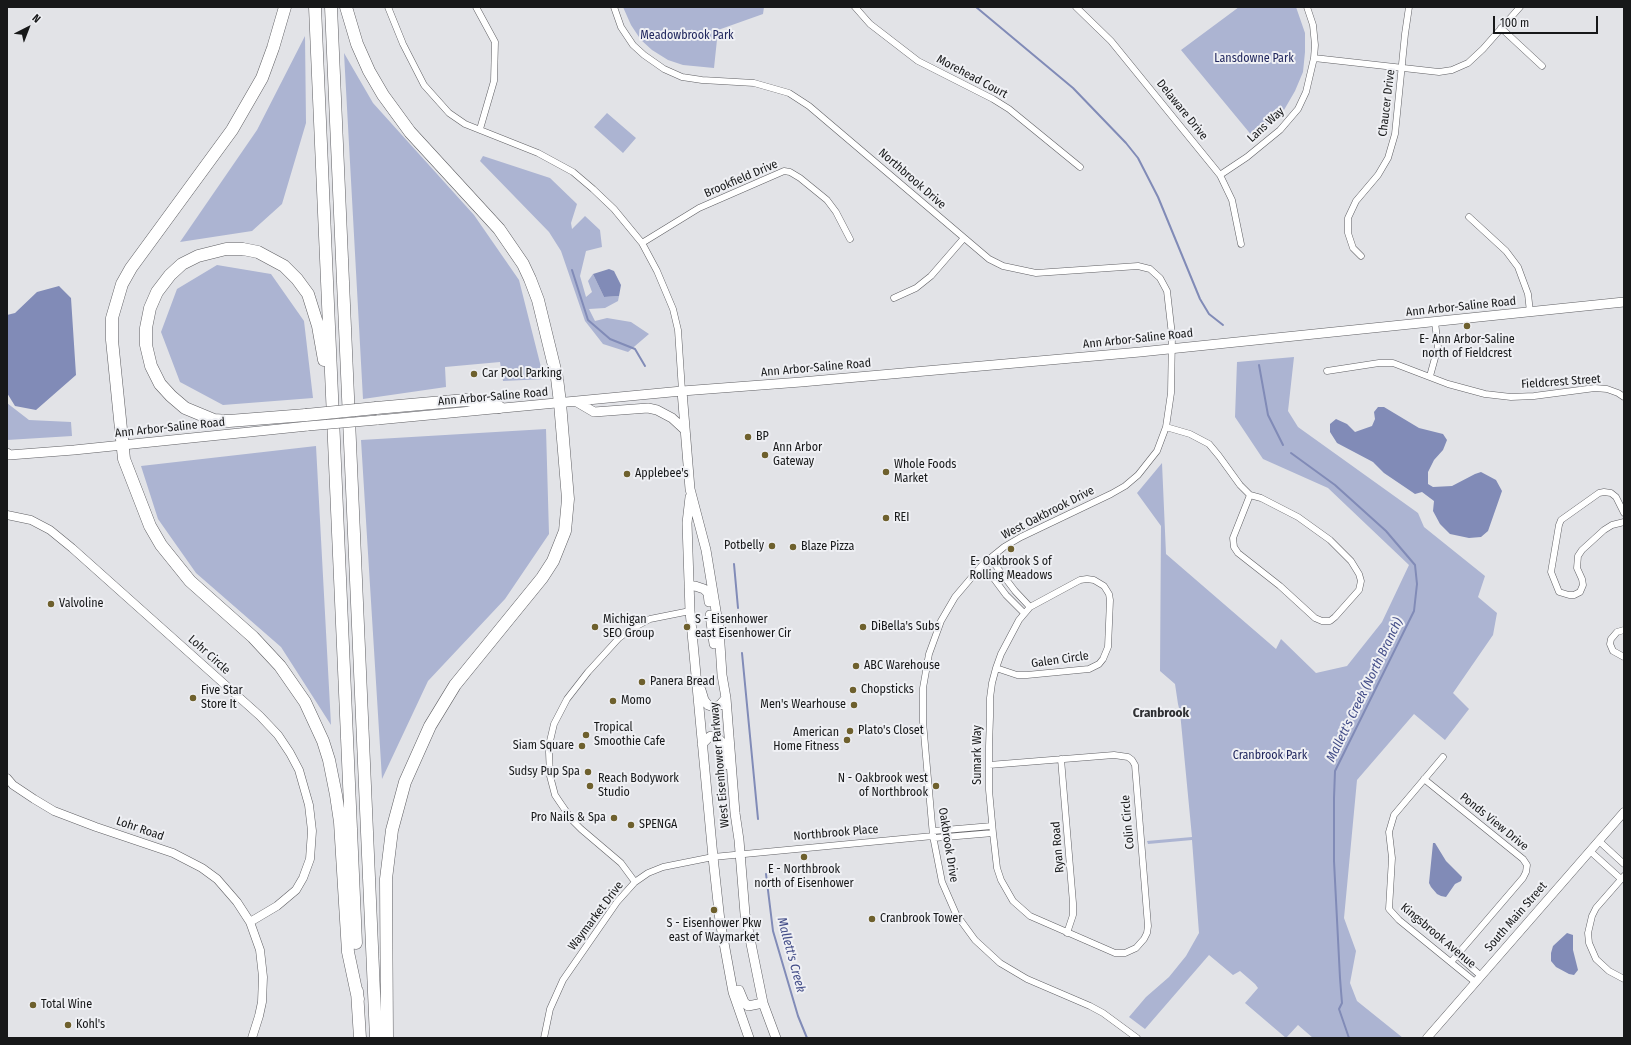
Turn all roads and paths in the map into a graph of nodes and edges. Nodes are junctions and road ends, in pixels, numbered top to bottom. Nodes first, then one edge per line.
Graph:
1 (285, 7) edge
2 (315, 7) edge
3 (331, 7) edge
4 (346, 7) edge
5 (388, 7) edge
6 (476, 7) edge
7 (614, 7) edge
8 (855, 7) edge
9 (1076, 7) edge
10 (1307, 7) edge
11 (1409, 7) edge
12 (1520, 7) edge
13 (1501, 28) junction
14 (1314, 58) junction
15 (1542, 66) dead end
16 (1402, 68) junction
17 (480, 130) junction
18 (1080, 167) dead end
19 (1220, 175) junction
20 (1469, 217) dead end
21 (964, 238) junction
22 (850, 239) dead end
23 (642, 243) junction
24 (1241, 244) dead end
25 (1361, 256) dead end
26 (894, 298) dead end
27 (1624, 302) edge
28 (1530, 312) junction
29 (1435, 322) junction
30 (1172, 349) junction
31 (1327, 371) dead end
32 (1430, 376) junction
33 (332, 391) junction
34 (682, 391) junction
35 (1624, 397) edge
36 (577, 402) junction
37 (560, 403) junction
38 (499, 407) joint
39 (307, 420) junction
40 (1166, 427) junction
41 (685, 430) junction
42 (122, 445) junction
43 (8, 455) edge
44 (690, 489) junction
45 (1250, 495) junction
46 (1624, 513) edge
47 (7, 515) edge
48 (1624, 522) edge
49 (990, 558) junction
50 (983, 564) junction
51 (689, 586) junction
52 (1030, 607) junction
53 (690, 611) junction
54 (1024, 613) junction
55 (692, 630) junction
56 (1624, 630) edge
57 (1624, 656) edge
58 (996, 668) junction
59 (722, 675) junction
60 (726, 698) junction
61 (923, 722) joint
62 (702, 744) junction
63 (1443, 757) dead end
64 (1061, 760) junction
65 (989, 765) junction
66 (7, 778) edge
67 (1424, 779) junction
68 (1624, 812) edge
69 (735, 813) junction
70 (993, 829) junction
71 (933, 835) junction
72 (1599, 841) junction
73 (1590, 851) junction
74 (740, 854) junction
75 (713, 857) junction
76 (1624, 864) edge
77 (1623, 877) edge
78 (635, 882) junction
79 (720, 921) junction
80 (250, 922) junction
81 (1067, 933) junction
82 (1457, 955) junction
83 (1451, 962) junction
84 (1481, 976) junction
85 (1624, 979) edge
86 (1475, 982) junction
87 (358, 999) junction
88 (763, 1003) junction
89 (252, 1038) edge
90 (360, 1038) edge
91 (376, 1038) edge
92 (387, 1038) edge
93 (544, 1038) edge
94 (749, 1038) edge
95 (776, 1038) edge
96 (1137, 1038) edge
97 (1427, 1038) edge

1 - 42 highway
2 - 33 highway
3 - 91 highway
4 - 37 highway
5 - 17 street
6 - 17 street
7 - 21 street, Northbrook Drive
8 - 18 street, Morehead Court
9 - 19 street, Delaware Drive
10 - 14 street, Lans Way
11 - 16 street, Chaucer Drive
12 - 13 street
13 - 15 street
13 - 16 street
14 - 16 street
14 - 19 street, Lans Way
16 - 25 street, Chaucer Drive
17 - 23 street
19 - 24 street, Delaware Drive
20 - 28 street
21 - 26 street
21 - 30 street, Northbrook Drive
22 - 23 street, Brookfield Drive
23 - 34 street
27 - 28 main road, Ann Arbor-Saline Road
28 - 29 main road, Ann Arbor-Saline Road
29 - 30 main road, Ann Arbor-Saline Road
29 - 32 street
30 - 34 main road, Ann Arbor-Saline Road
30 - 40 street, West Oakbrook Drive
31 - 32 street, Fieldcrest Street
32 - 35 street, Fieldcrest Street
33 - 39 highway
33 - 87 highway
34 - 36 main road, Ann Arbor-Saline Road
34 - 41 main road, West Eisenhower Parkway
36 - 37 main road, Ann Arbor-Saline Road
36 - 41 main road
37 - 38 main road, Ann Arbor-Saline Road
37 - 92 highway
38 - 39 highway, bridge
39 - 42 main road, Ann Arbor-Saline Road
40 - 45 street
40 - 49 street, West Oakbrook Drive
41 - 44 main road, West Eisenhower Parkway
42 - 43 main road, Ann Arbor-Saline Road
42 - 87 highway
44 - 51 main road, West Eisenhower Parkway
44 - 59 main road, West Eisenhower Parkway
45 - 45 street
46 - 48 street
47 - 80 street, Lohr Circle
49 - 50 street, West Oakbrook Drive
49 - 52 street
50 - 54 street
50 - 61 street, West Oakbrook Drive
51 - 53 main road, West Eisenhower Parkway
51 - 59 main road
52 - 54 street, Galen Circle
52 - 58 street, Galen Circle
53 - 55 main road, West Eisenhower Parkway
53 - 78 street
54 - 58 street, Sumark Way
55 - 60 main road
55 - 62 main road, West Eisenhower Parkway
56 - 57 street
58 - 65 street, Sumark Way
59 - 60 main road, West Eisenhower Parkway
60 - 69 main road, West Eisenhower Parkway
61 - 71 street, Oakbrook Drive
62 - 69 main road
62 - 75 main road, West Eisenhower Parkway
63 - 67 street, Kingsbrook Avenue
64 - 65 street, Colin Circle
64 - 81 street, Ryan Road
64 - 81 street, Colin Circle
65 - 70 street, Sumark Way
66 - 80 street, Lohr Road
67 - 82 street, Ponds View Drive
67 - 83 street, Kingsbrook Avenue
68 - 72 street, South Main Street
69 - 74 main road, West Eisenhower Parkway
70 - 71 street, Northbrook Place
70 - 81 street, Sumark Way
71 - 74 street, Northbrook Place
71 - 96 street, Oakbrook Drive
72 - 73 street, South Main Street
72 - 76 street
73 - 77 street
73 - 84 street, South Main Street
74 - 75 street, Northbrook Place
74 - 88 main road, West Eisenhower Parkway
75 - 78 street, Waymarket Drive
75 - 79 main road, West Eisenhower Parkway
77 - 85 street
78 - 93 street, Waymarket Drive
79 - 88 main road
79 - 94 main road, West Eisenhower Parkway
80 - 89 street, Lohr Road
82 - 83 street, Ponds View Drive
82 - 84 street, Kingsbrook Avenue
83 - 86 street, Kingsbrook Avenue
84 - 86 street, South Main Street
86 - 97 street, South Main Street
87 - 90 highway
88 - 95 main road, West Eisenhower Parkway

